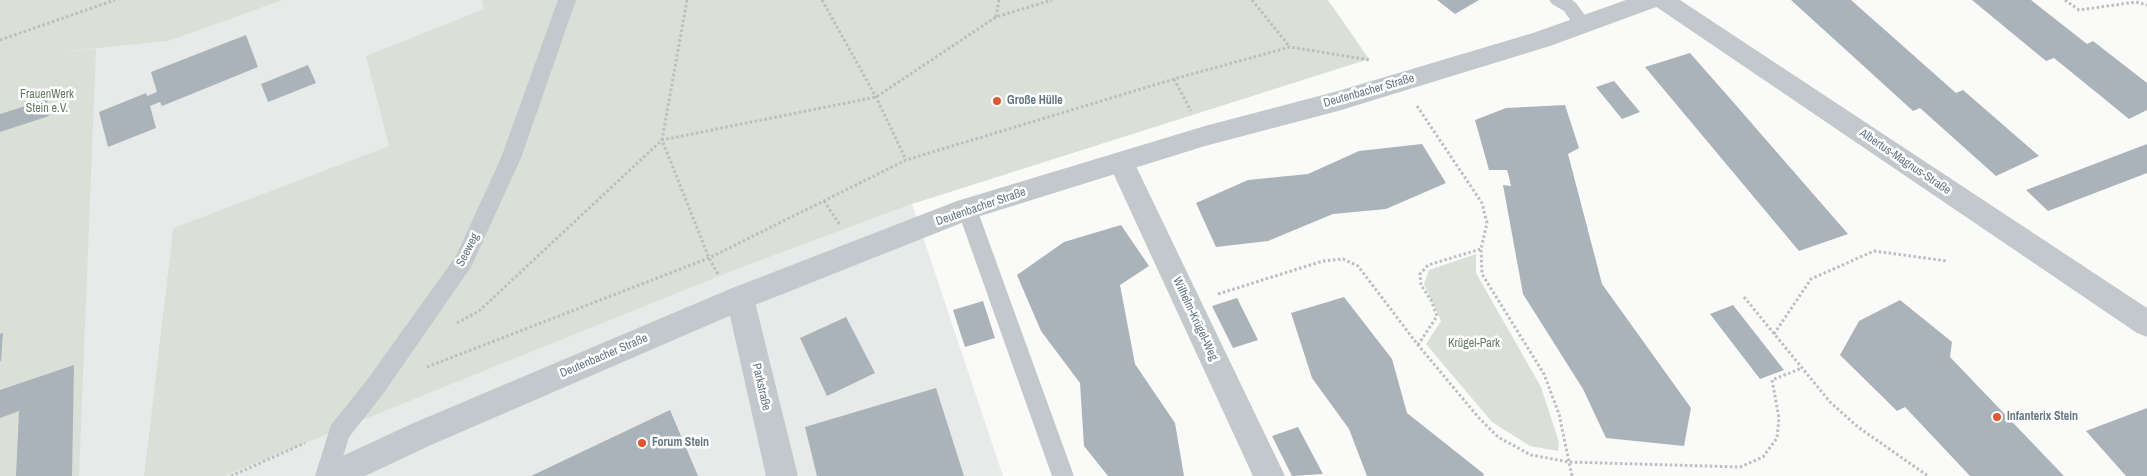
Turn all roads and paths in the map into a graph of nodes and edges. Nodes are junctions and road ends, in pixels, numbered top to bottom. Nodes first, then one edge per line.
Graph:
1 (115, 0) edge
2 (567, 0) edge
3 (687, 0) edge
4 (822, 0) edge
5 (999, 0) edge
6 (1052, 0) edge
7 (1252, 0) edge
8 (1558, 0) edge
9 (1652, 0) edge
10 (1662, 0) edge
11 (2065, 0) edge
12 (2147, 6) edge
13 (996, 17) junction
14 (1584, 26) junction
15 (0, 40) edge
16 (1290, 47) junction
17 (1174, 78) junction
18 (1401, 82) junction
19 (876, 97) junction
20 (1205, 136) junction
21 (662, 140) junction
22 (906, 160) junction
23 (1121, 162) junction
24 (824, 201) junction
25 (967, 210) junction
26 (837, 220) dead end
27 (1482, 249) junction
28 (709, 258) junction
29 (1947, 261) dead end
30 (1744, 297) dead end
31 (740, 298) junction
32 (1188, 304) junction
33 (2147, 324) edge
34 (452, 326) dead end
35 (1774, 334) junction
36 (1418, 345) junction
37 (1802, 368) junction
38 (375, 387) junction
39 (346, 425) junction
40 (1569, 462) junction
41 (230, 476) edge
42 (326, 476) edge
43 (332, 476) edge
44 (782, 476) edge
45 (1063, 476) edge
46 (1269, 476) edge
47 (1572, 476) edge
48 (1928, 476) edge

1 - 15 path
2 - 38 lane, Seeweg
3 - 21 path
4 - 19 path
5 - 13 path
6 - 13 path
7 - 16 path
8 - 14 lane
9 - 14 street, Deutenbacher Straße
10 - 33 street, Albertus-Magnus-Straße
11 - 12 path
13 - 19 path
14 - 18 street, Deutenbacher Straße
16 - 17 path
16 - 18 path
17 - 20 path
17 - 22 path
18 - 20 street, Deutenbacher Straße
18 - 27 path
19 - 21 path
19 - 22 path
20 - 23 street, Deutenbacher Straße
21 - 28 path
21 - 34 path
22 - 24 path
23 - 25 street, Deutenbacher Straße
23 - 32 street, Wilhelm-Krügel-Weg
24 - 26 path
24 - 28 path
25 - 31 street, Deutenbacher Straße
25 - 45 lane
27 - 36 path
27 - 40 path
28 - 31 path
28 - 38 path
29 - 35 path
30 - 35 path
31 - 43 street, Deutenbacher Straße
31 - 44 street, Parkstraße
32 - 36 path
32 - 46 street, Wilhelm-Krügel-Weg
35 - 37 path
36 - 40 path
37 - 40 path
37 - 48 path
38 - 39 lane, Seeweg
39 - 41 path
39 - 42 lane, Seeweg
40 - 47 path

